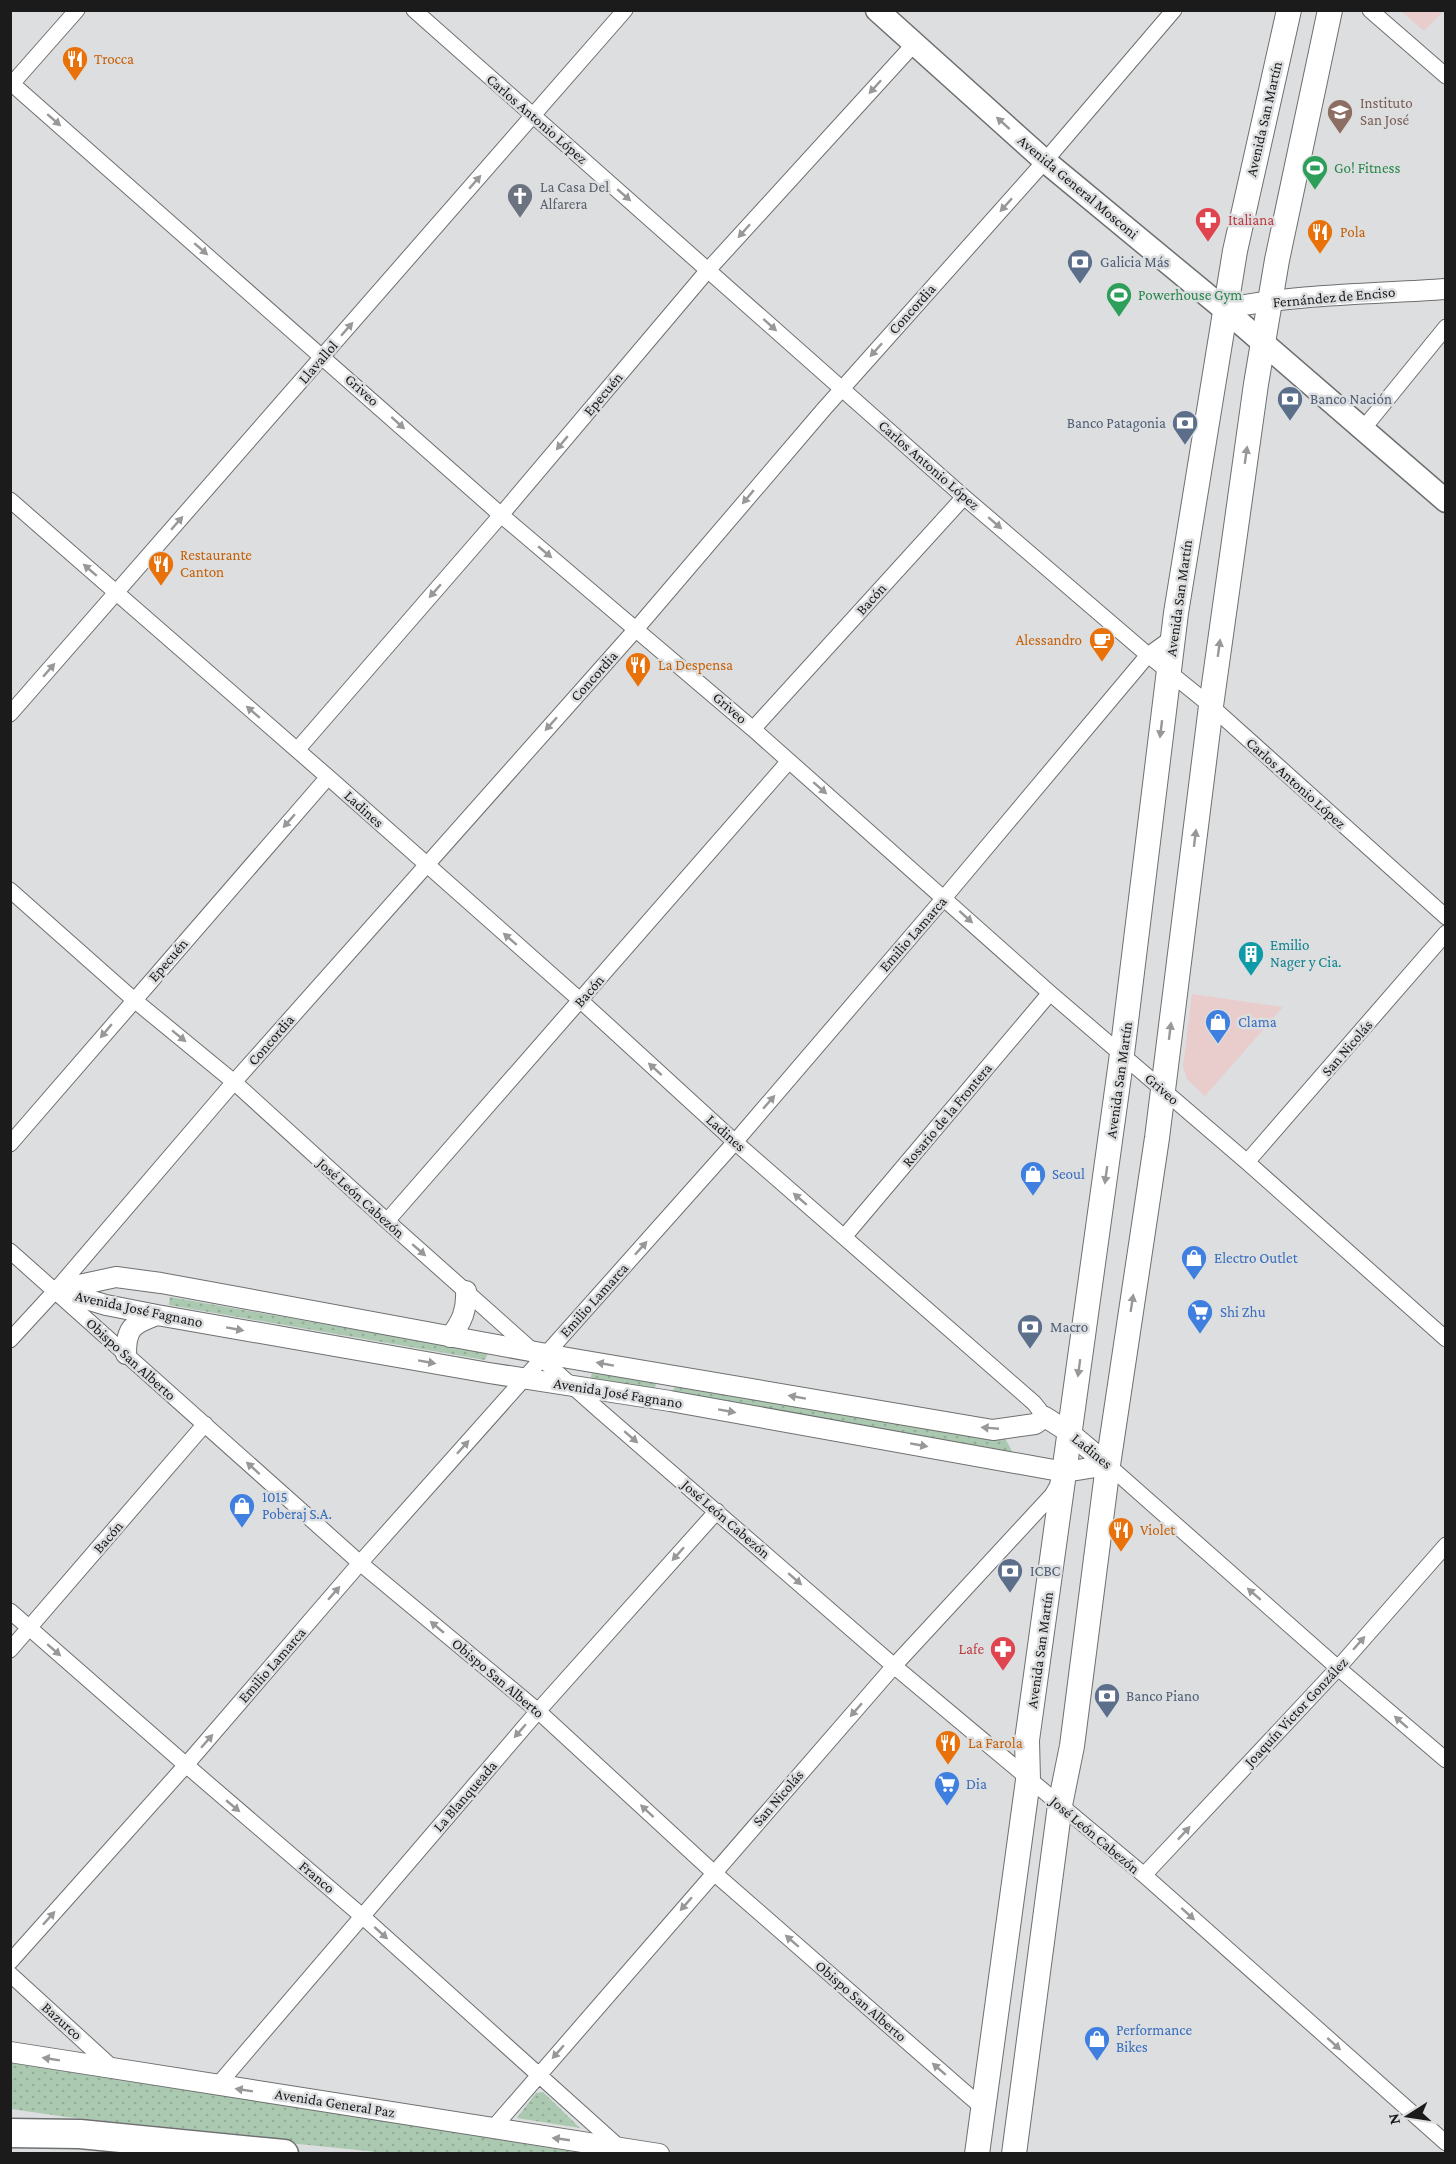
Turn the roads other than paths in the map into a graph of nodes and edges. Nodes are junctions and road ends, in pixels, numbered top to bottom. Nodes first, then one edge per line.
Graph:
1 (77, 10) edge
2 (414, 10) edge
3 (625, 10) edge
4 (877, 10) edge
5 (1174, 10) edge
6 (1289, 10) edge
7 (1330, 10) edge
8 (1370, 10) edge
9 (915, 44) junction
10 (1446, 76) edge
11 (11, 84) edge
12 (533, 115) junction
13 (1045, 161) junction
14 (708, 270) junction
15 (1446, 289) edge
16 (1270, 302) junction
17 (1224, 309) junction
18 (1446, 327) edge
19 (1264, 343) junction
20 (324, 356) junction
21 (842, 388) junction
22 (1363, 429) junction
23 (964, 497) junction
24 (10, 500) edge
25 (1446, 501) edge
26 (501, 515) junction
27 (116, 593) junction
28 (637, 628) junction
29 (1173, 637) junction
30 (1148, 655) junction
31 (1169, 671) junction
32 (1211, 706) junction
33 (10, 714) edge
34 (753, 729) junction
35 (297, 750) junction
36 (789, 760) junction
37 (328, 777) junction
38 (426, 864) junction
39 (10, 890) edge
40 (944, 898) junction
41 (1446, 917) edge
42 (1446, 933) edge
43 (1050, 993) junction
44 (134, 999) junction
45 (581, 1001) junction
46 (1122, 1054) junction
47 (234, 1082) junction
48 (1162, 1089) junction
49 (735, 1142) junction
50 (10, 1144) edge
51 (1247, 1162) junction
52 (387, 1221) junction
53 (844, 1237) junction
54 (10, 1251) edge
55 (162, 1283) junction
56 (56, 1290) junction
57 (466, 1291) junction
58 (157, 1315) junction
59 (450, 1337) junction
60 (1446, 1339) edge
61 (10, 1340) edge
62 (126, 1354) junction
63 (540, 1354) junction
64 (525, 1378) junction
65 (571, 1385) junction
66 (1046, 1417) junction
67 (205, 1424) junction
68 (1070, 1433) junction
69 (1108, 1465) junction
70 (1065, 1472) junction
71 (717, 1511) junction
72 (1446, 1545) edge
73 (360, 1563) junction
74 (10, 1611) edge
75 (30, 1628) junction
76 (10, 1650) edge
77 (894, 1666) junction
78 (1338, 1668) junction
79 (538, 1711) junction
80 (1446, 1760) edge
81 (186, 1765) junction
82 (1028, 1779) junction
83 (1060, 1805) junction
84 (713, 1872) junction
85 (1144, 1875) junction
86 (362, 1916) junction
87 (10, 1962) edge
88 (10, 1974) edge
89 (10, 2052) edge
90 (114, 2069) junction
91 (539, 2074) junction
92 (217, 2086) junction
93 (983, 2108) junction
94 (494, 2127) junction
95 (10, 2133) edge
96 (1446, 2143) edge
97 (10, 2147) edge
98 (619, 2147) junction
99 (50, 2154) edge
100 (284, 2154) edge
101 (659, 2154) edge
102 (977, 2154) edge
103 (1014, 2154) edge
104 (1437, 2154) edge

1 - 11 street
2 - 12 street, Carlos Antonio López
3 - 12 street, Llavallol
4 - 9 main road, Avenida General Mosconi
5 - 13 street, Concordia
6 - 17 main road, Avenida San Martín
7 - 16 main road
8 - 10 street
13 -> 9 main road, Avenida General Mosconi
9 -> 14 street, Epecuén
11 -> 20 street, Griveo
12 -> 14 street, Carlos Antonio López
20 -> 12 street, Llavallol
13 - 17 main road, Avenida General Mosconi
13 -> 21 street, Concordia
14 -> 21 street, Carlos Antonio López
14 -> 26 street, Epecuén
15 - 16 street, Fernández de Enciso
16 - 17 street, Fernández de Enciso
16 - 19 main road
17 - 19 main road, Avenida General Mosconi
17 - 29 main road, Avenida San Martín
18 - 22 street
19 - 22 main road, Avenida General Mosconi
32 -> 19 main road
20 -> 26 street, Griveo
27 -> 20 street, Llavallol
21 - 23 street, Carlos Antonio López
21 -> 28 street, Concordia
22 - 25 main road, Avenida General Mosconi
23 -> 30 street, Carlos Antonio López
23 - 34 street, Bacón
27 -> 24 street, Ladines
26 -> 28 street, Griveo
26 -> 35 street, Epecuén
33 -> 27 street, Llavallol
35 -> 27 street, Ladines
28 - 34 street, Griveo
28 -> 38 street, Concordia
29 - 30 street, Emilio Lamarca
29 - 31 main road, Avenida San Martín
30 - 31 street, Carlos Antonio López
30 - 40 street, Emilio Lamarca
31 - 32 street, Carlos Antonio López
31 -> 46 main road, Avenida San Martín
32 - 41 street, Carlos Antonio López
48 -> 32 main road
34 - 36 street, Griveo
35 - 37 street, Ladines
36 -> 40 street, Griveo
36 - 45 street, Bacón
37 - 38 street, Ladines
37 -> 44 street, Epecuén
45 -> 38 street, Ladines
38 - 47 street, Concordia
39 - 44 street, José León Cabezón
40 -> 43 street, Griveo
49 -> 40 street, Emilio Lamarca
42 - 51 street, San Nicolás
43 - 46 street, Griveo
43 - 53 street, Rosario de la Frontera
44 -> 47 street, José León Cabezón
44 -> 50 street, Epecuén
49 -> 45 street, Ladines
45 - 52 street, Bacón
46 - 48 street, Griveo
46 -> 68 main road, Avenida San Martín
47 - 52 street, José León Cabezón
47 - 56 street, Concordia
48 - 51 street, Griveo
69 -> 48 main road
53 -> 49 street, Ladines
63 -> 49 street, Emilio Lamarca
51 - 60 street, Griveo
52 -> 57 street, José León Cabezón
53 - 66 street, Ladines
54 - 56 street, Obispo San Alberto
55 - 56 street, Avenida José Fagnano
55 - 58 street
55 - 59 street, Avenida José Fagnano
56 - 58 street, Avenida José Fagnano
56 - 61 street, Concordia
56 - 62 street, Obispo San Alberto
57 - 59 street
57 - 63 street, José León Cabezón
58 - 62 street
58 -> 64 street, Avenida José Fagnano
59 - 63 street, Avenida José Fagnano
62 - 67 street, Obispo San Alberto
63 - 64 street, Emilio Lamarca
63 - 65 street, José León Cabezón
66 -> 63 street, Avenida José Fagnano
64 - 65 street, Avenida José Fagnano
73 -> 64 street, Emilio Lamarca
65 -> 70 street, Avenida José Fagnano
65 -> 71 street, José León Cabezón
66 - 68 street, Ladines
73 -> 67 street, Obispo San Alberto
67 - 75 street, Bacón
68 - 69 street, Ladines
68 - 70 main road, Avenida San Martín
69 - 70 street, Avenida José Fagnano
78 -> 69 street, Ladines
69 - 83 main road
70 - 77 street, San Nicolás
70 - 82 main road, Avenida San Martín
71 -> 77 street, José León Cabezón
71 -> 79 street, La Blanqueada
78 -> 72 street, Joaquín Victor González
79 -> 73 street, Obispo San Alberto
81 -> 73 street, Emilio Lamarca
74 - 75 street, Franco
75 - 76 street, Bacón
75 -> 81 street, Franco
77 - 82 street, José León Cabezón
77 -> 84 street, San Nicolás
80 -> 78 street, Ladines
85 -> 78 street, Joaquín Victor González
84 -> 79 street, Obispo San Alberto
79 -> 86 street, La Blanqueada
81 -> 86 street, Franco
87 -> 81 street, Emilio Lamarca
82 - 83 street, José León Cabezón
82 - 93 main road, Avenida San Martín
83 - 85 street, José León Cabezón
83 - 103 main road
84 -> 91 street, San Nicolás
93 -> 84 street, Obispo San Alberto
85 -> 96 street, José León Cabezón
86 -> 91 street, Franco
86 - 92 street, La Blanqueada
88 - 90 street, Bazurco
90 -> 89 street, Avenida General Paz
90 - 92 street, Avenida General Paz
91 - 94 street, San Nicolás
91 - 98 street, Franco
94 -> 92 street, Avenida General Paz
93 - 102 main road, Avenida San Martín
98 -> 94 street, Avenida General Paz
95 - 100 highway
96 - 104 street
97 - 99 highway
98 - 101 street, Avenida General Paz

